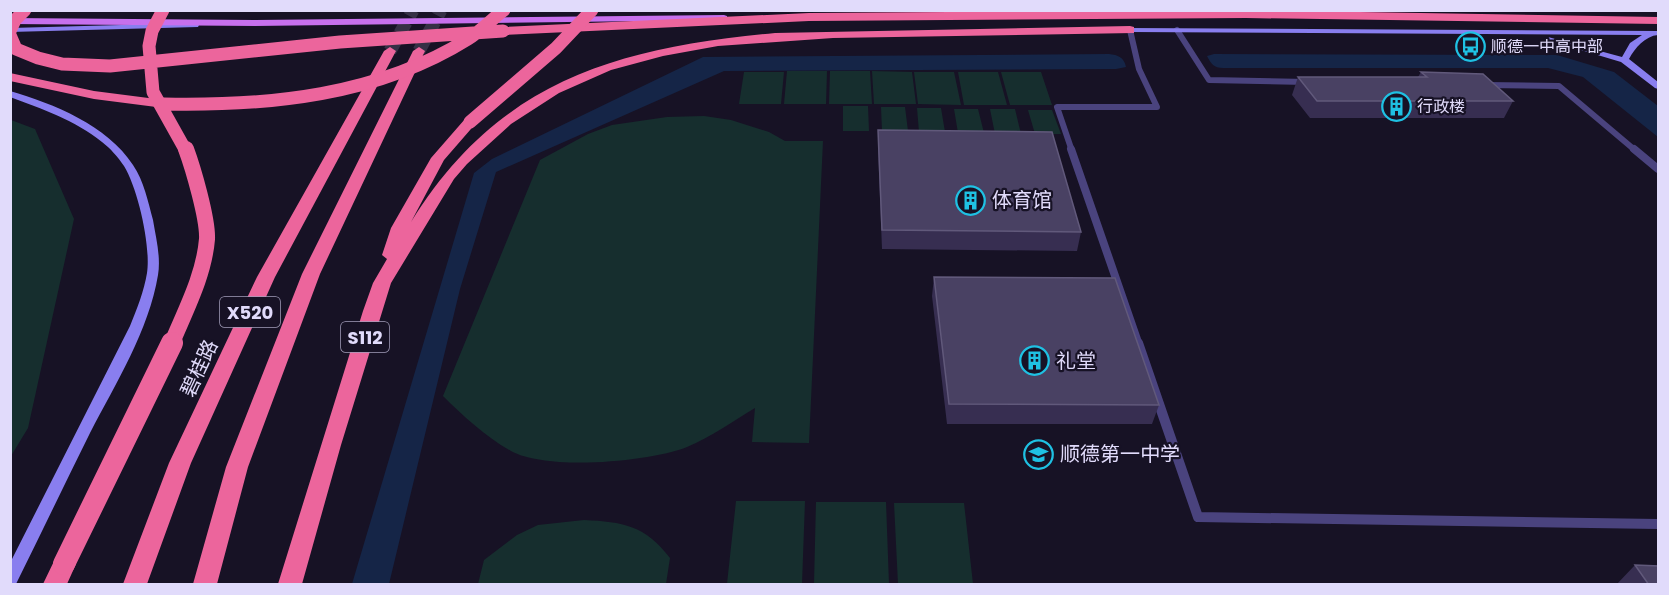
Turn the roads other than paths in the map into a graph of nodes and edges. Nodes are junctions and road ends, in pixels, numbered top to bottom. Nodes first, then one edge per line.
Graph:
1 (25, 10) edge
2 (163, 10) edge
3 (401, 10) edge
4 (430, 10) edge
5 (504, 10) edge
6 (592, 10) edge
7 (809, 17) junction
8 (10, 21) edge
9 (95, 21) junction
10 (458, 21) junction
11 (1659, 21) edge
12 (255, 23) junction
13 (615, 26) junction
14 (1130, 30) junction
15 (1177, 30) junction
16 (10, 32) edge
17 (1523, 33) junction
18 (1655, 33) edge
19 (390, 51) tunnel mouth
20 (419, 51) tunnel mouth
21 (1624, 60) junction
22 (10, 76) edge
23 (1314, 82) edge
24 (1478, 85) edge
25 (1659, 86) edge
26 (10, 94) edge
27 (1659, 169) edge
28 (382, 283) junction
29 (1659, 524) edge
30 (59, 574) edge
31 (10, 581) edge
32 (135, 585) edge
33 (205, 585) edge
34 (290, 585) edge

1 - 16 highway, bridge
2 - 30 highway, bridge
3 - 9 main road
4 - 10 main road
5 - 22 highway, bridge
6 - 28 highway, bridge
7 - 10 main road
7 - 11 highway
7 - 13 highway
8 - 9 main road
9 - 12 main road
10 - 12 main road
12 - 16 street
13 - 14 highway
13 - 16 highway, bridge
14 - 15 street
14 - 28 highway, S112
14 - 29 lane
15 - 17 street
15 - 23 lane
17 - 18 street
17 - 21 street
18 - 21 street
19 - 32 highway, 碧桂路 / X520
20 - 33 highway, X520
21 - 25 street
24 - 27 lane
26 - 31 street
28 - 34 highway, S112

